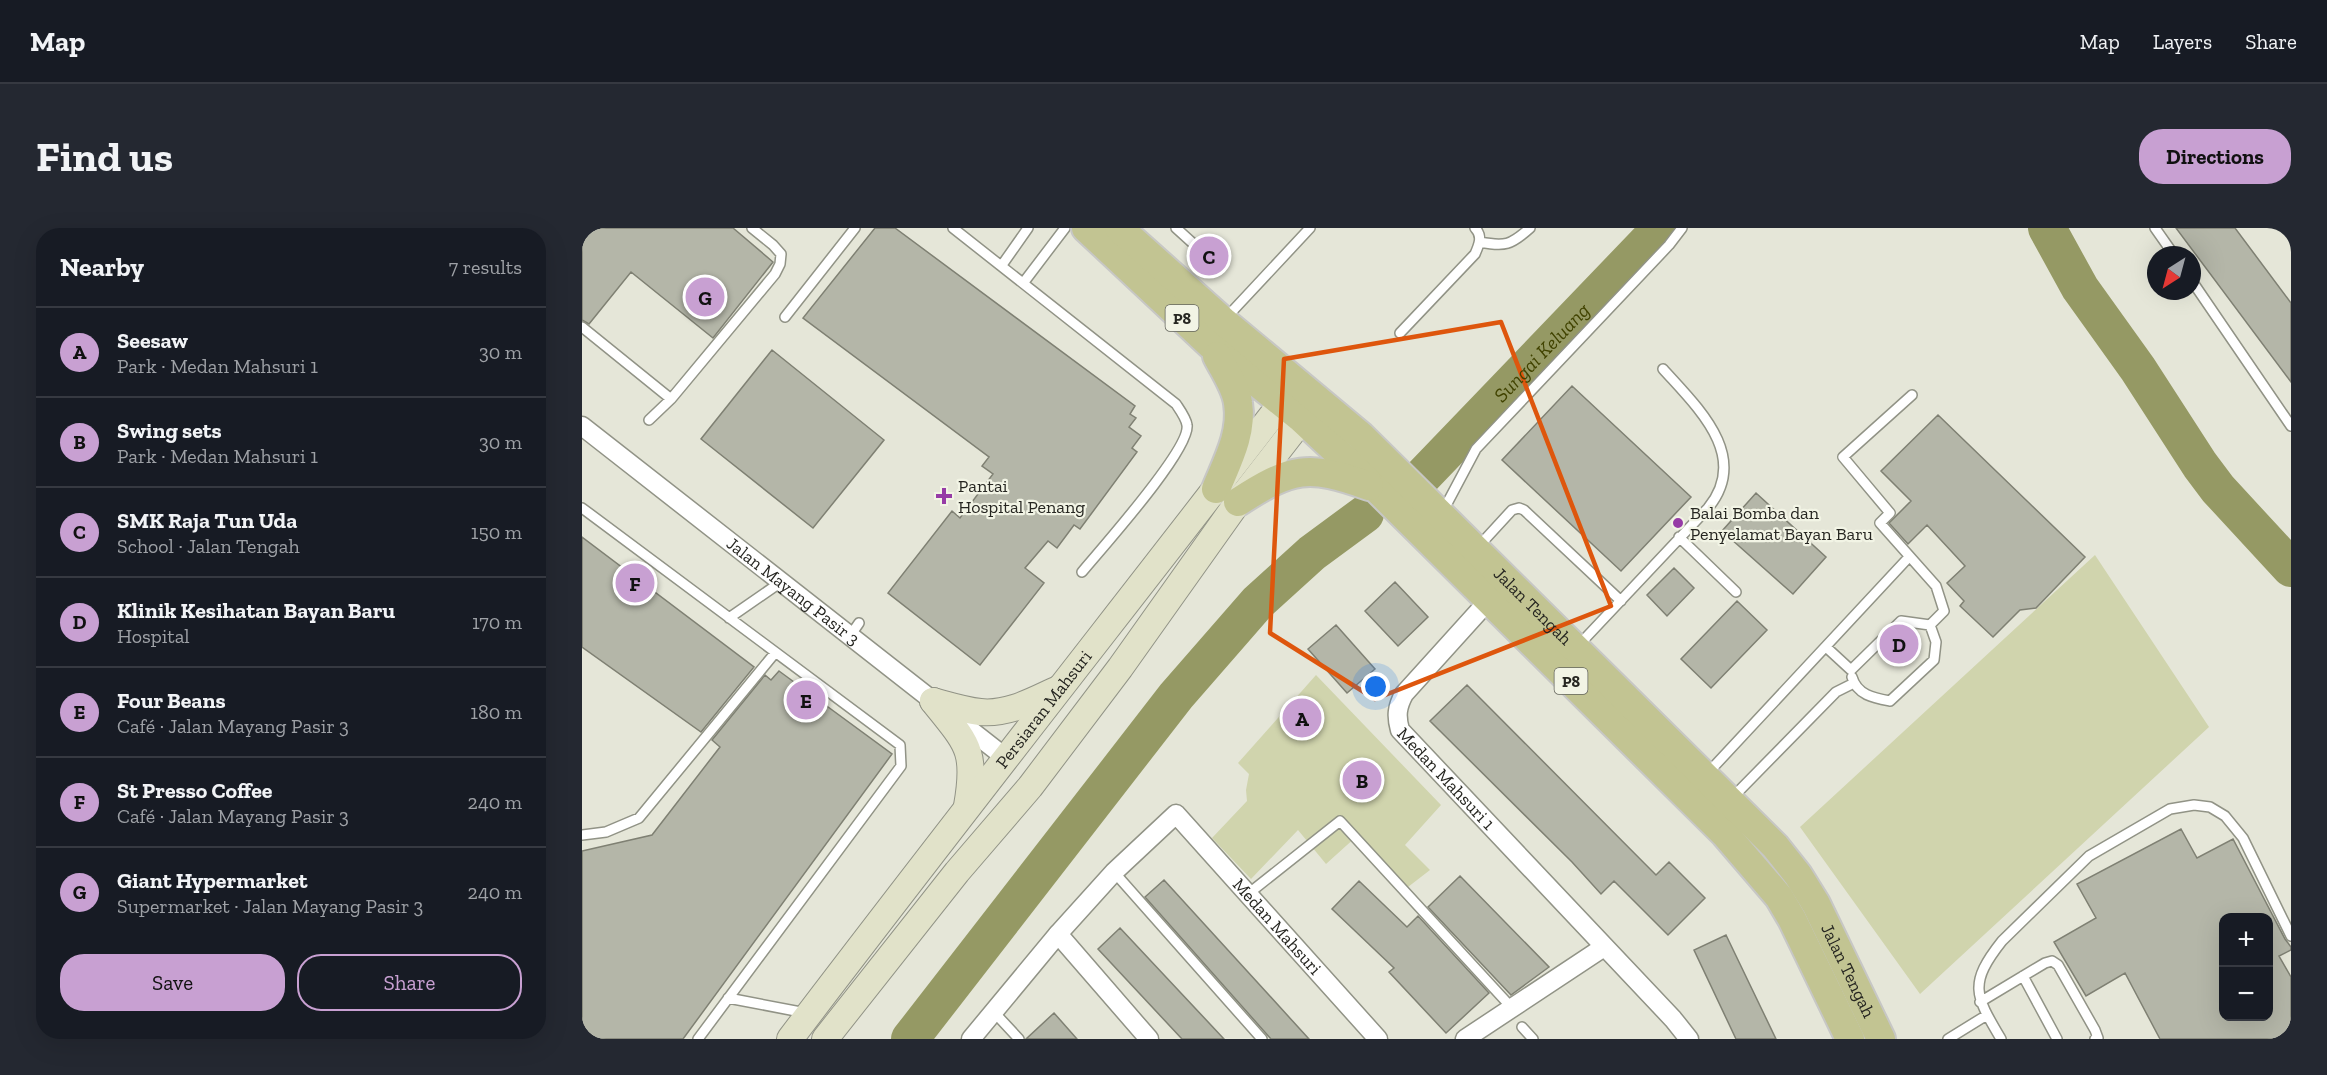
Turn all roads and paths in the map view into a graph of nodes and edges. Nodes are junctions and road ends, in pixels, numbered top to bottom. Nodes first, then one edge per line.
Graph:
1 (752, 228) edge
2 (855, 228) edge
3 (953, 228) edge
4 (1028, 228) edge
5 (1065, 228) edge
6 (1086, 228) edge
7 (1119, 228) edge
8 (1176, 228) edge
9 (1310, 228) edge
10 (1475, 228) edge
11 (1530, 228) edge
12 (1682, 228) edge
13 (2155, 228) edge
14 (1480, 242) junction
15 (2168, 246) edge
16 (1002, 265) junction
17 (1219, 267) dead end
18 (1024, 282) junction
19 (2201, 294) edge
20 (785, 318) dead end
21 (582, 327) edge
22 (1217, 333) junction
23 (1400, 333) dead end
24 (1663, 369) dead end
25 (1912, 395) dead end
26 (671, 399) junction
27 (1300, 401) junction
28 (649, 420) dead end
29 (582, 426) edge
30 (2291, 426) edge
31 (1377, 489) junction
32 (1227, 495) junction
33 (582, 508) edge
34 (1441, 515) junction
35 (1679, 537) junction
36 (1909, 557) junction
37 (1467, 560) junction
38 (1082, 572) dead end
39 (781, 582) junction
40 (1736, 592) dead end
41 (1489, 600) junction
42 (1620, 601) junction
43 (729, 618) junction
44 (1930, 625) junction
45 (1826, 647) junction
46 (1576, 649) junction
47 (775, 653) junction
48 (1120, 668) junction
49 (1851, 670) junction
50 (1854, 683) junction
51 (1064, 687) junction
52 (933, 701) junction
53 (1006, 758) junction
54 (1705, 777) junction
55 (1729, 801) junction
56 (966, 807) junction
57 (582, 835) edge
58 (980, 847) junction
59 (1113, 872) junction
60 (1248, 894) junction
61 (1058, 934) junction
62 (2291, 936) edge
63 (1604, 947) junction
64 (2023, 976) junction
65 (728, 998) junction
66 (1980, 1002) junction
67 (1512, 1008) junction
68 (993, 1011) junction
69 (809, 1013) junction
70 (1987, 1015) junction
71 (1522, 1027) dead end
72 (698, 1039) edge
73 (790, 1039) edge
74 (825, 1039) edge
75 (971, 1039) edge
76 (1019, 1039) edge
77 (1149, 1039) edge
78 (1262, 1039) edge
79 (1378, 1039) edge
80 (1466, 1039) edge
81 (1533, 1039) edge
82 (1689, 1039) edge
83 (1850, 1039) edge
84 (1881, 1039) edge
85 (1948, 1039) edge
86 (2001, 1039) edge
87 (2056, 1039) edge
88 (2097, 1039) edge

1 - 26 lane
2 - 20 lane
3 - 16 lane
4 - 16 lane
5 - 18 lane
6 - 22 main road, Jalan Tengah / P8
7 - 22 main road, Jalan Tengah / P8
8 - 17 lane
9 - 22 lane
10 - 14 lane
11 - 14 lane
12 - 34 lane
13 - 15 lane
14 - 23 lane
16 - 18 lane
18 - 38 lane
19 - 30 lane
21 - 26 lane
22 - 27 main road, Jalan Tengah / P8
22 - 32 main road
24 - 35 lane
25 - 36 lane
26 - 28 lane
27 - 31 main road, Jalan Tengah / P8
27 - 32 street, Persiaran Mahsuri
27 - 34 main road, Jalan Tengah / P8
29 - 39 street, Jalan Mayang Pasir 3
31 - 32 main road
31 - 37 main road, Jalan Tengah / P8
32 - 48 street, Persiaran Mahsuri
32 - 51 street, Persiaran Mahsuri
33 - 43 lane
34 - 37 main road, Jalan Tengah / P8
35 - 40 lane
35 - 42 lane
36 - 44 lane
36 - 45 lane
37 - 41 main road, Jalan Tengah / P8
37 - 42 lane
37 - 46 main road, Jalan Tengah / P8
39 - 43 lane
39 - 52 street, Jalan Mayang Pasir 3
41 - 63 street, Medan Mahsuri 1
41 - 83 main road, Jalan Tengah / P8
42 - 46 lane
43 - 47 lane
44 - 49 lane
44 - 50 lane
45 - 49 lane
45 - 54 lane
46 - 54 main road, Jalan Tengah / P8
47 - 57 lane
47 - 65 lane
48 - 53 street
48 - 58 street, Persiaran Mahsuri
49 - 50 lane
50 - 55 lane
51 - 52 street
51 - 53 street, Persiaran Mahsuri
52 - 53 street, Jalan Mayang Pasir 3
52 - 56 street
53 - 56 street, Persiaran Mahsuri
53 - 58 street
54 - 55 main road, Jalan Tengah / P8
55 - 84 main road, Jalan Tengah / P8
56 - 69 street, Persiaran Mahsuri
58 - 74 street, Persiaran Mahsuri
59 - 60 street, Medan Mahsuri
59 - 61 street
59 - 78 lane
60 - 67 lane
60 - 79 street, Medan Mahsuri
61 - 68 street
61 - 77 street
62 - 66 lane
63 - 67 street
63 - 82 street, Medan Mahsuri 1
64 - 66 lane
64 - 87 lane
64 - 88 lane
65 - 69 lane
65 - 72 lane
66 - 70 lane
67 - 80 street
68 - 75 street
68 - 76 lane
69 - 73 street, Persiaran Mahsuri
70 - 85 lane
70 - 86 lane
71 - 81 lane

